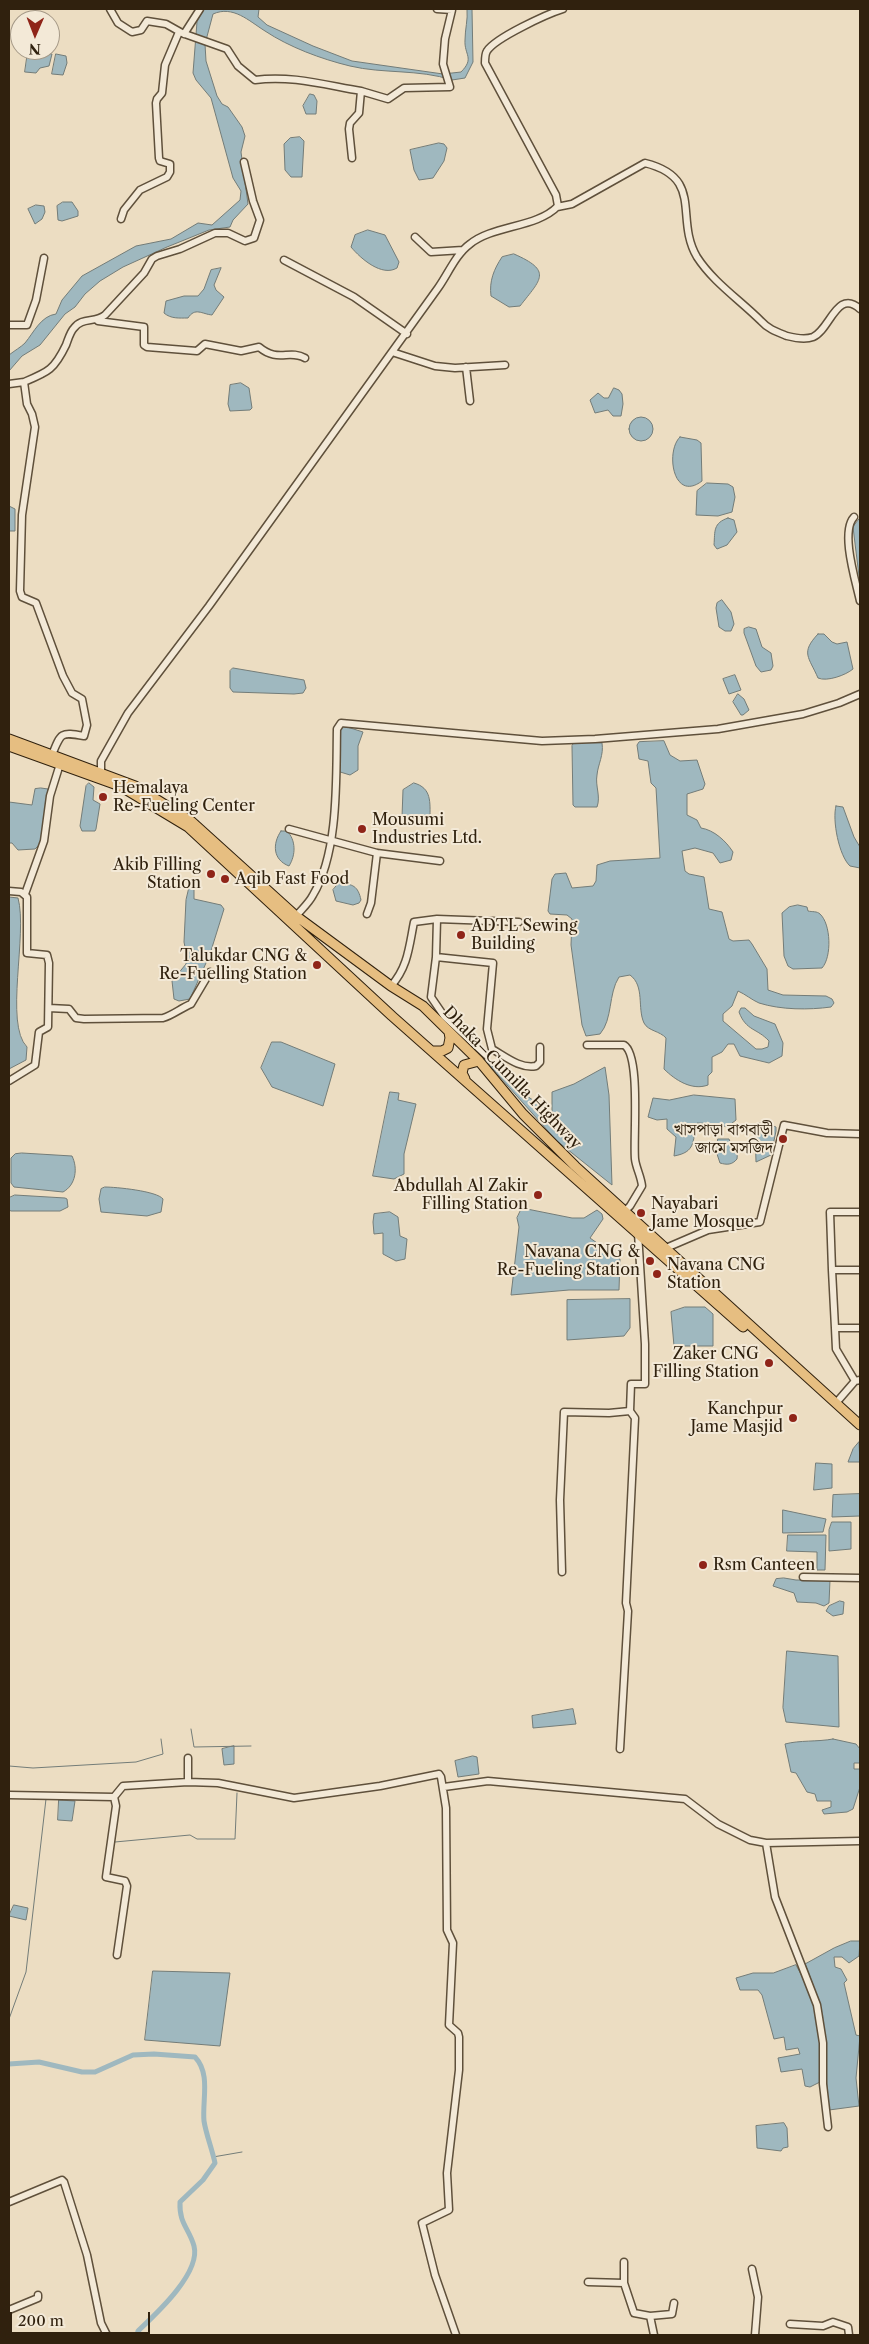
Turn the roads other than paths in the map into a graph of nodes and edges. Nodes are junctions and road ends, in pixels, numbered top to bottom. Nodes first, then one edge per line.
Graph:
1 (110, 9) edge
2 (200, 9) edge
3 (437, 9) edge
4 (563, 9) edge
5 (182, 33) junction
6 (360, 91) junction
7 (352, 158) dead end
8 (244, 162) dead end
9 (557, 207) junction
10 (121, 219) dead end
11 (414, 237) dead end
12 (463, 250) junction
13 (44, 258) dead end
14 (284, 260) dead end
15 (860, 309) edge
16 (98, 321) junction
17 (9, 325) edge
18 (407, 333) junction
19 (392, 352) junction
20 (304, 358) dead end
21 (505, 365) dead end
22 (466, 368) junction
23 (24, 382) junction
24 (9, 384) edge
25 (470, 401) dead end
26 (854, 517) dead end
27 (860, 601) edge
28 (860, 694) edge
29 (9, 739) edge
30 (9, 746) edge
31 (52, 755) junction
32 (60, 764) junction
33 (100, 772) junction
34 (289, 829) dead end
35 (330, 841) junction
36 (377, 853) junction
37 (440, 861) dead end
38 (9, 890) edge
39 (25, 894) junction
40 (367, 914) dead end
41 (296, 916) junction
42 (437, 919) junction
43 (519, 922) dead end
44 (436, 957) junction
45 (210, 972) dead end
46 (391, 986) junction
47 (48, 1008) junction
48 (449, 1032) junction
49 (587, 1045) dead end
50 (540, 1047) dead end
51 (432, 1051) junction
52 (486, 1055) dead end
53 (479, 1062) junction
54 (465, 1080) junction
55 (9, 1081) edge
56 (860, 1134) edge
57 (625, 1211) junction
58 (860, 1212) edge
59 (638, 1231) junction
60 (666, 1248) junction
61 (832, 1270) junction
62 (860, 1270) edge
63 (835, 1328) junction
64 (860, 1328) edge
65 (858, 1380) edge
66 (836, 1403) junction
67 (630, 1411) junction
68 (858, 1426) edge
69 (562, 1572) dead end
70 (803, 1577) dead end
71 (860, 1578) edge
72 (620, 1749) dead end
73 (188, 1758) dead end
74 (188, 1782) junction
75 (444, 1787) junction
76 (9, 1795) edge
77 (114, 1797) junction
78 (860, 1841) edge
79 (766, 1843) junction
80 (116, 1955) dead end
81 (828, 2127) dead end
82 (9, 2202) edge
83 (624, 2262) dead end
84 (752, 2269) dead end
85 (588, 2282) dead end
86 (624, 2283) junction
87 (38, 2295) dead end
88 (674, 2303) dead end
89 (9, 2310) edge
90 (650, 2316) junction
91 (790, 2324) dead end
92 (106, 2335) edge
93 (456, 2335) edge
94 (654, 2335) edge
95 (755, 2335) edge
96 (849, 2335) edge

1 - 5 street
2 - 5 street
3 - 6 street
4 - 9 street
5 - 6 street
5 - 10 street
6 - 7 street
8 - 16 street
9 - 12 street
9 - 15 street
11 - 12 street
12 - 18 street
13 - 17 street
14 - 18 street
16 - 20 street
16 - 23 street
18 - 19 street
19 - 22 street
19 - 33 street
21 - 22 street
22 - 25 street
23 - 24 street
23 - 31 street
26 - 27 street
28 - 35 street
29 - 31 highway, Dhaka–Cumilla Highway
30 - 32 highway, Dhaka–Cumilla Highway
31 - 33 highway, Dhaka–Cumilla Highway
32 - 39 street
32 - 51 highway, Dhaka–Cumilla Highway
33 - 41 highway, Dhaka–Cumilla Highway
34 - 35 street
35 - 36 street
35 - 41 street
36 - 37 street
36 - 40 street
38 - 39 street
39 - 47 street
41 - 46 highway, Dhaka–Cumilla Highway
42 - 43 street
42 - 44 street
42 - 46 street
44 - 50 street
44 - 52 street
45 - 47 street
46 - 48 highway, Dhaka–Cumilla Highway
47 - 55 street
48 - 51 highway
48 - 53 highway, Dhaka–Cumilla Highway
49 - 57 street
51 - 54 highway, Dhaka–Cumilla Highway
53 - 54 highway
53 - 57 highway, Dhaka–Cumilla Highway
54 - 59 highway, Dhaka–Cumilla Highway
56 - 60 street
57 - 60 highway, Dhaka–Cumilla Highway
58 - 61 street
59 - 67 street
59 - 68 highway, Dhaka–Cumilla Highway
60 - 66 highway, Dhaka–Cumilla Highway
61 - 62 street
61 - 63 street
63 - 64 street
63 - 65 street
65 - 66 street
66 - 68 highway, Dhaka–Cumilla Highway
67 - 69 street
67 - 72 street
70 - 71 street
73 - 74 street
74 - 75 street
74 - 77 street
75 - 79 street
75 - 93 street
76 - 77 street
77 - 80 street
78 - 79 street
79 - 81 street
82 - 92 street
83 - 86 street
84 - 95 street
85 - 86 street
86 - 90 street
87 - 89 street
88 - 90 street
90 - 94 street
91 - 96 street

